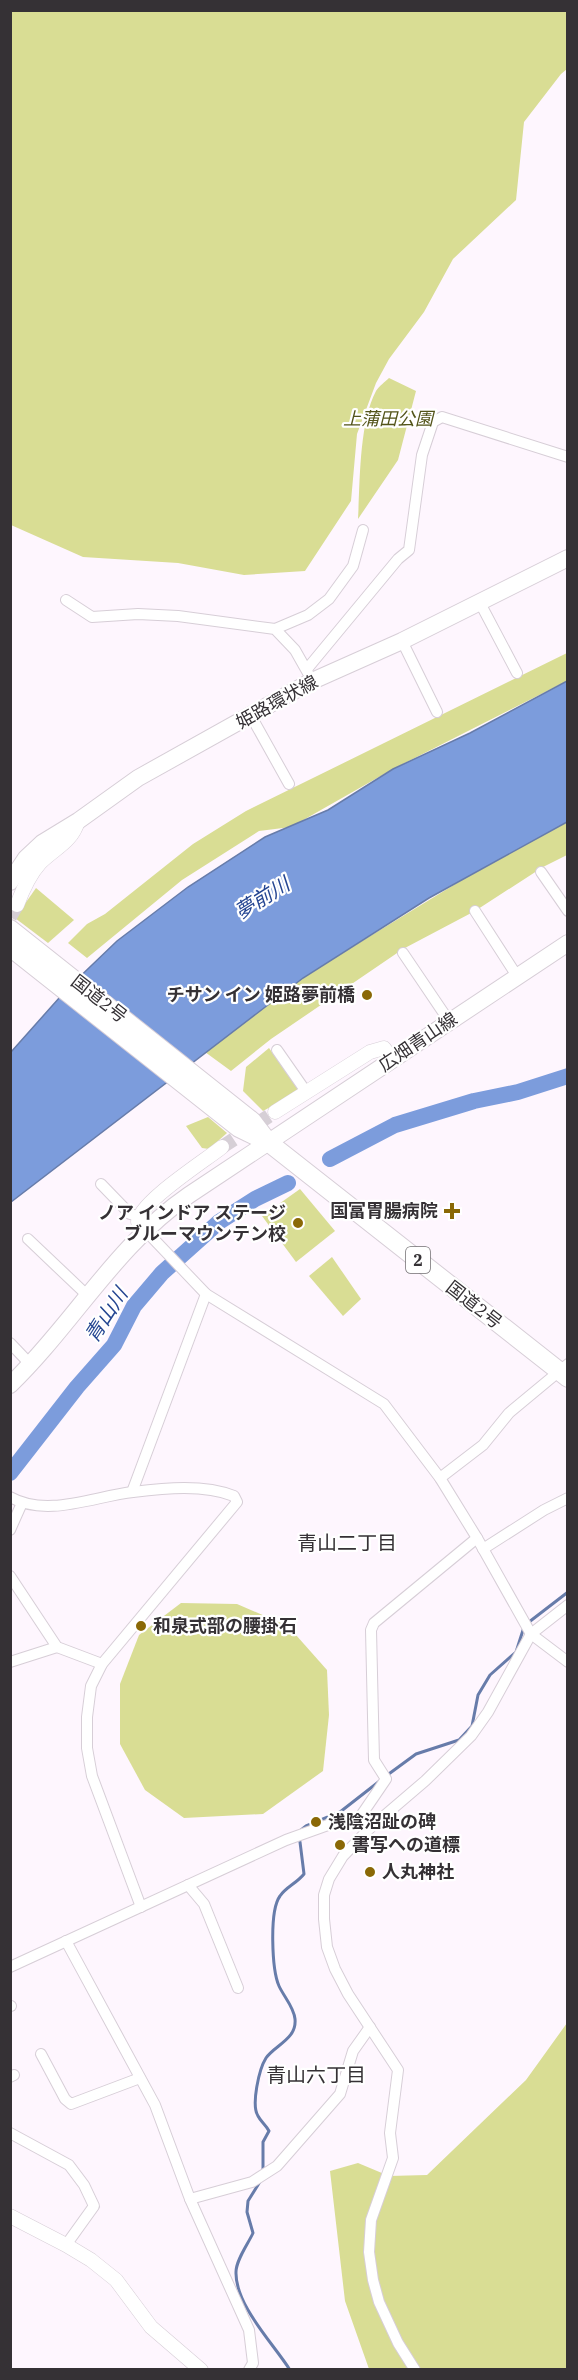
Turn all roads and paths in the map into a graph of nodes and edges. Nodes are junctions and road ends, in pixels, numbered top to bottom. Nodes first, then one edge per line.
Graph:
1 (567, 457) edge
2 (363, 530) dead end
3 (567, 558) edge
4 (66, 600) dead end
5 (479, 601) junction
6 (275, 629) junction
7 (402, 641) junction
8 (517, 673) dead end
9 (309, 676) junction
10 (437, 712) dead end
11 (251, 716) junction
12 (289, 784) dead end
13 (78, 821) junction
14 (542, 872) dead end
15 (10, 882) edge
16 (17, 904) tunnel mouth
17 (475, 911) dead end
18 (567, 911) edge
19 (10, 929) edge
20 (567, 943) edge
21 (10, 947) edge
22 (404, 953) dead end
23 (46, 966) junction
24 (517, 976) junction
25 (449, 1022) junction
26 (277, 1050) dead end
27 (392, 1059) junction
28 (307, 1093) junction
29 (275, 1112) tunnel mouth
30 (268, 1142) junction
31 (222, 1148) tunnel mouth
32 (101, 1184) dead end
33 (141, 1223) junction
34 (28, 1239) dead end
35 (206, 1294) junction
36 (89, 1297) junction
37 (10, 1343) edge
38 (31, 1365) junction
39 (565, 1371) edge
40 (10, 1385) edge
41 (440, 1478) junction
42 (132, 1492) junction
43 (10, 1497) edge
44 (567, 1498) edge
45 (22, 1503) junction
46 (10, 1530) edge
47 (477, 1538) junction
48 (483, 1549) junction
49 (10, 1576) edge
50 (567, 1605) edge
51 (528, 1629) junction
52 (57, 1647) junction
53 (10, 1662) edge
54 (567, 1662) edge
55 (102, 1664) junction
56 (356, 1822) junction
57 (370, 1828) junction
58 (188, 1885) junction
59 (141, 1907) junction
60 (66, 1941) junction
61 (10, 1967) edge
62 (238, 1988) dead end
63 (370, 2027) junction
64 (41, 2055) dead end
65 (140, 2078) junction
66 (10, 2133) edge
67 (190, 2199) junction
68 (10, 2216) edge
69 (66, 2245) junction
70 (201, 2370) edge
71 (249, 2370) edge
72 (416, 2370) edge

1 - 9 street
2 - 6 street
3 - 5 main road, 姫路環状線
4 - 6 street
5 - 7 main road, 姫路環状線
5 - 8 street
6 - 9 street
7 - 9 main road, 姫路環状線
7 - 10 street
9 - 11 main road, 姫路環状線
11 - 12 street
11 - 13 main road, 姫路環状線
13 - 15 main road, 姫路環状線
13 - 16 street
14 - 18 street
17 - 24 street
19 - 23 highway, 国道2号 / 2
20 - 24 main road, 広畑青山線
21 - 23 highway, 国道2号 / 2
22 - 25 street
23 - 30 highway, 国道2号 / 2
24 - 25 main road, 広畑青山線
25 - 27 main road, 広畑青山線
26 - 28 street
27 - 28 street
27 - 30 main road, 広畑青山線
28 - 29 street
30 - 33 main road, 広畑青山線
30 - 39 highway, 国道2号 / 2
31 - 33 street
32 - 33 street
33 - 35 street
33 - 36 main road, 広畑青山線
34 - 36 street
35 - 41 street
35 - 42 street
36 - 38 main road, 広畑青山線
37 - 38 street
38 - 40 main road, 広畑青山線
39 - 41 street
41 - 47 street
42 - 45 street
42 - 55 street
43 - 45 street
44 - 48 street
45 - 46 street
47 - 48 street
47 - 56 street
48 - 51 street
49 - 52 street
50 - 51 street
51 - 54 street
51 - 57 street
52 - 53 street
52 - 55 street
55 - 59 street
56 - 57 street
56 - 58 street
57 - 63 street
58 - 59 street
58 - 62 street
59 - 60 street
60 - 61 street
60 - 65 street
63 - 67 street
63 - 72 street
64 - 65 street
65 - 67 street
66 - 69 street
67 - 71 street
68 - 69 street
69 - 70 street

